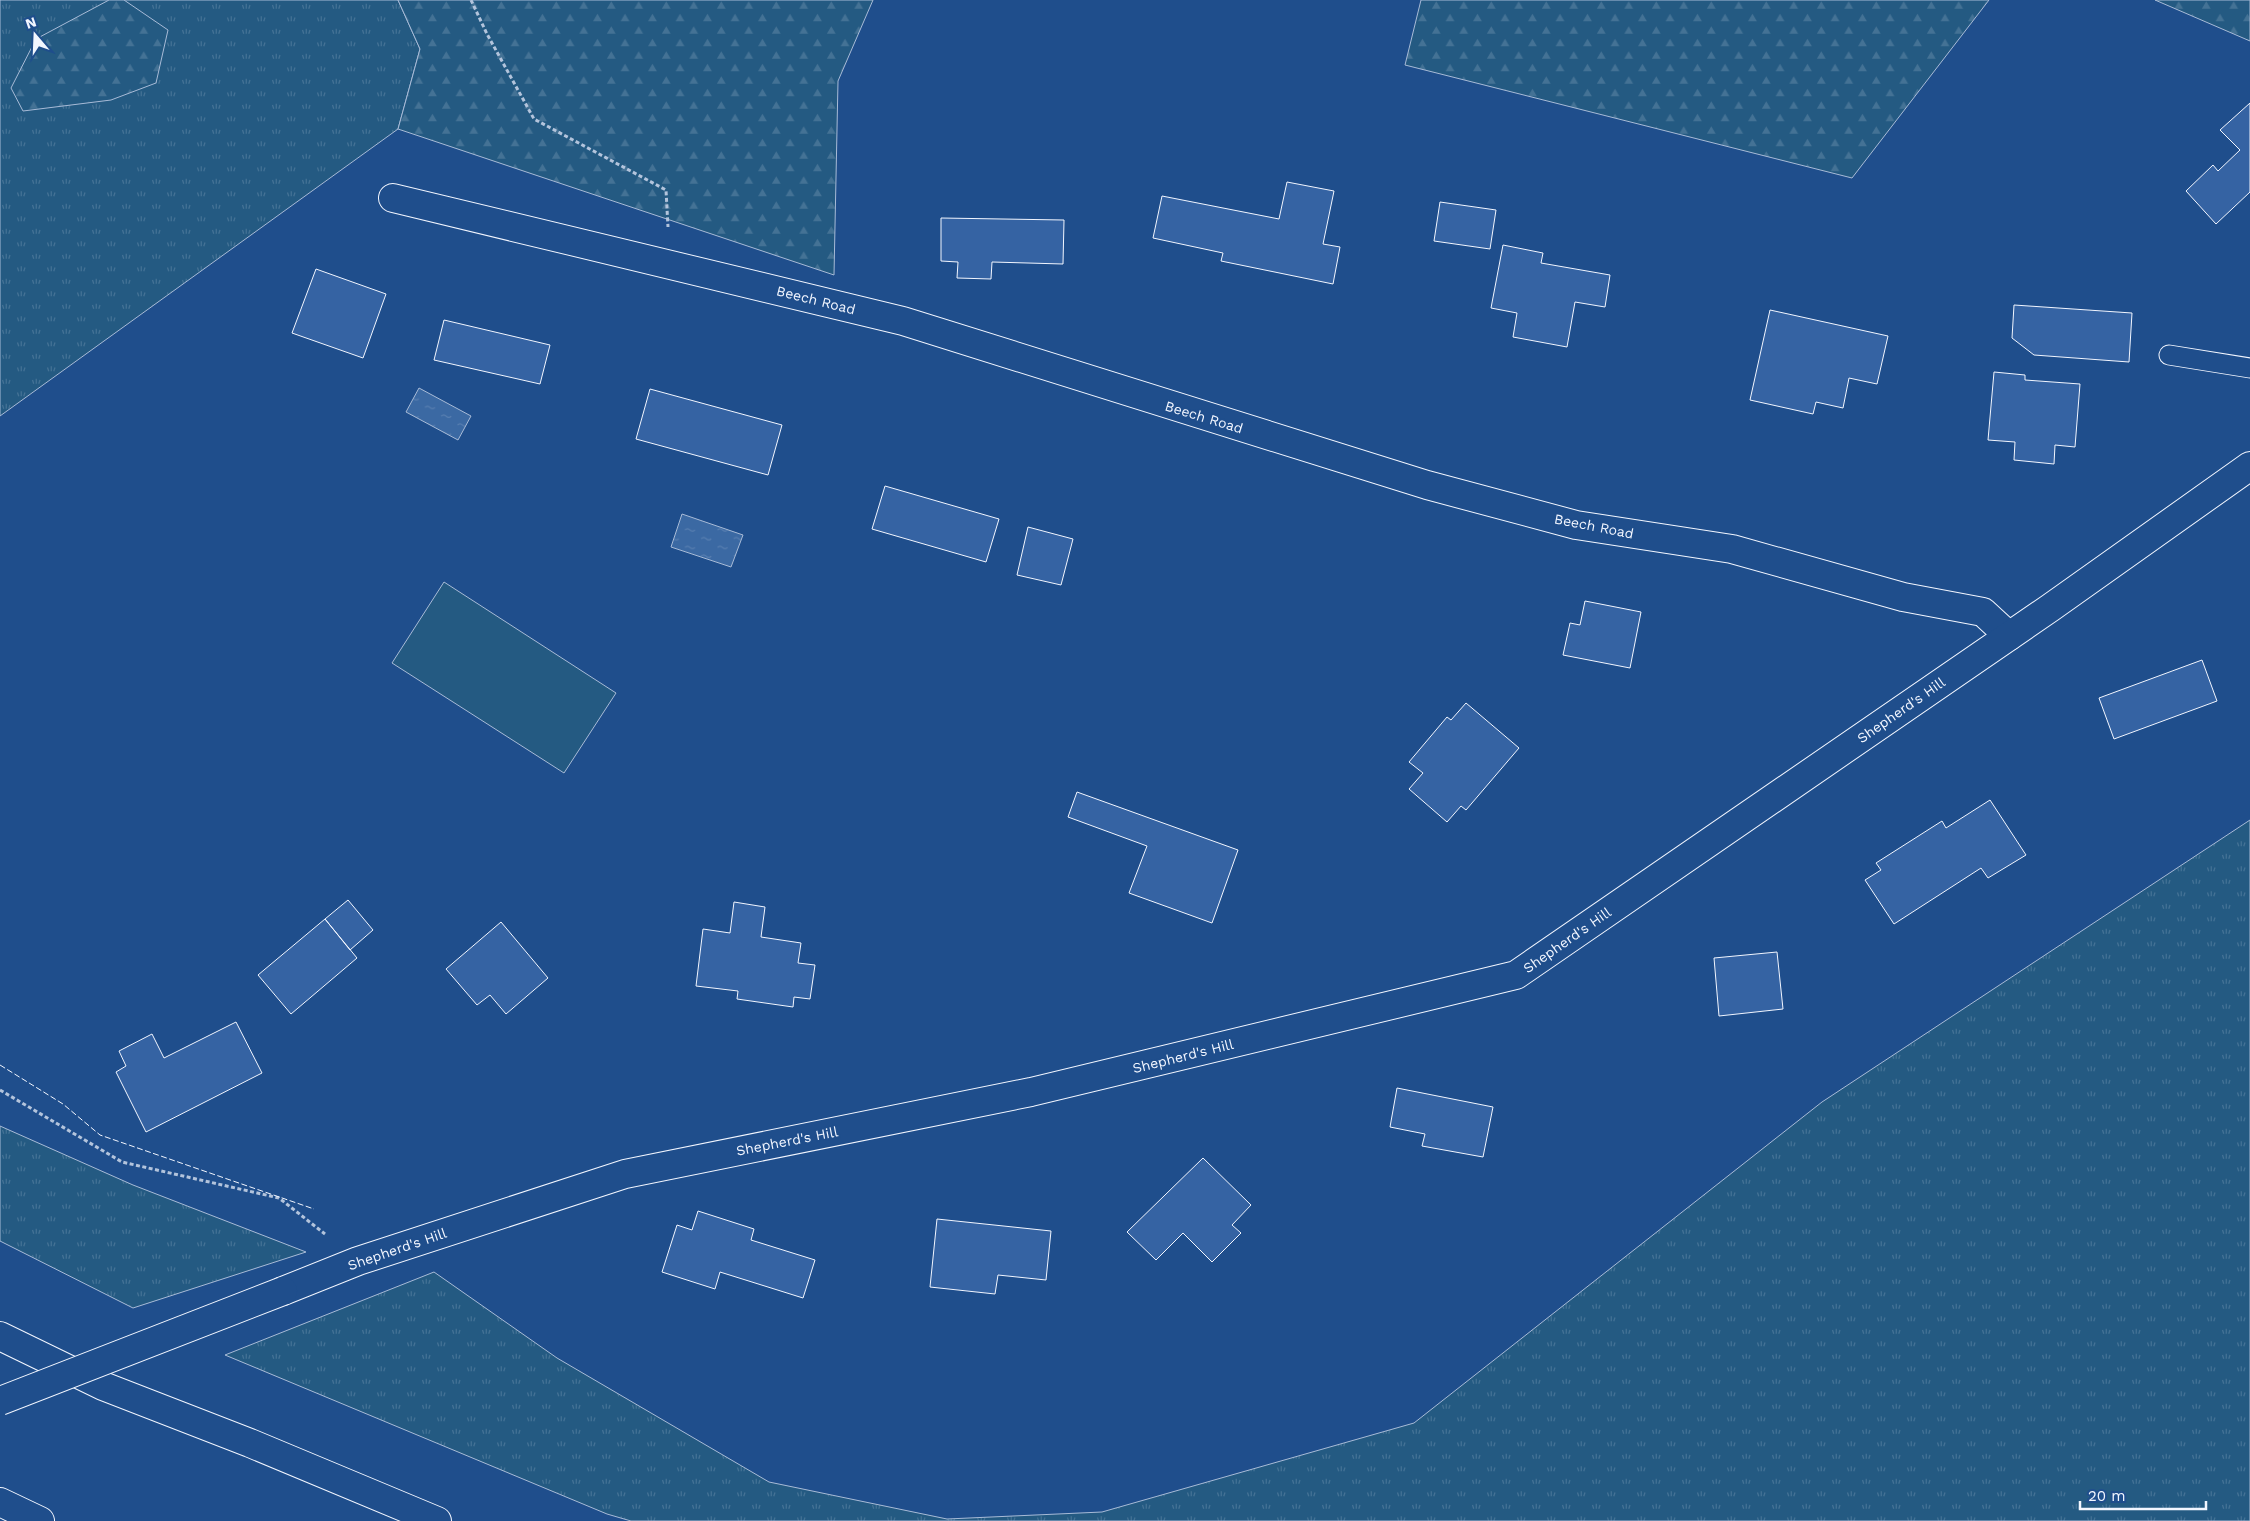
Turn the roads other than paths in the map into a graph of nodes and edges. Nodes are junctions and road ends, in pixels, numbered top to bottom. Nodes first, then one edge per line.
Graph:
1 (393, 198) dead end
2 (2169, 355) dead end
3 (2250, 368) edge
4 (2250, 466) edge
5 (2009, 636) junction
6 (0, 1336) edge
7 (0, 1401) edge
8 (0, 1502) edge
9 (40, 1521) edge
10 (438, 1521) edge

1 - 5 main road, Beech Road
2 - 3 lane
4 - 5 main road, Shepherd's Hill
5 - 7 main road, Shepherd's Hill, bridge
6 - 10 main road
8 - 9 main road

